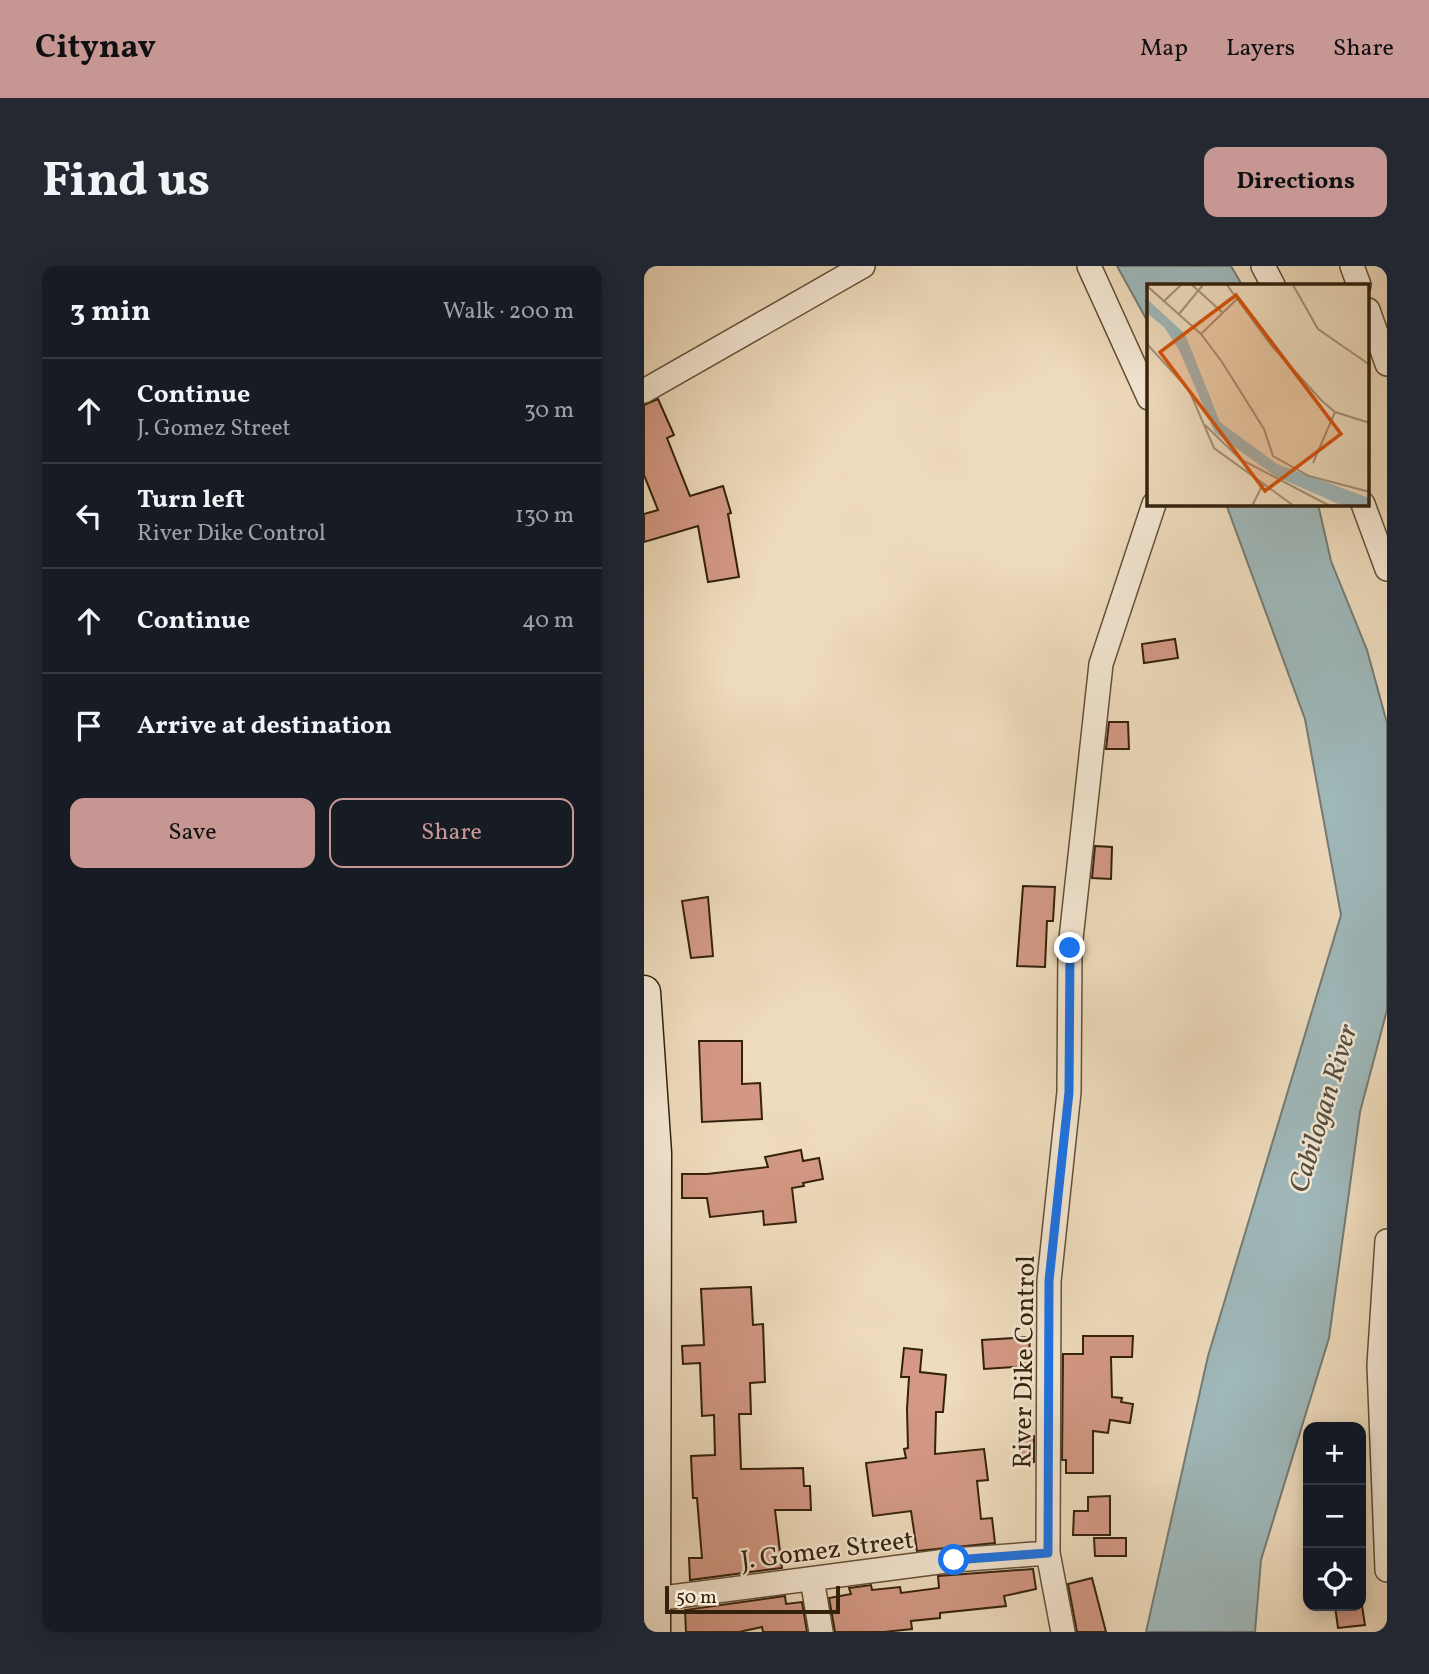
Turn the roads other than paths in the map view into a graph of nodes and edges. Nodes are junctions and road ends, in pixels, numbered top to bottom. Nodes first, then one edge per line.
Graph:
1 (863, 266) edge
2 (1089, 266) edge
3 (1263, 266) edge
4 (1352, 266) edge
5 (1272, 284) edge
6 (1359, 284) edge
7 (1375, 314) edge
8 (1387, 364) edge
9 (644, 390) edge
10 (1147, 394) edge
11 (1153, 506) edge
12 (1364, 506) edge
13 (1387, 569) edge
14 (644, 992) edge
15 (1387, 1241) edge
16 (1048, 1553) junction
17 (1387, 1570) edge
18 (812, 1579) junction
19 (655, 1599) junction
20 (654, 1632) edge
21 (821, 1632) edge
22 (1063, 1632) edge

1 - 9 street
2 - 10 street
3 - 5 street
4 - 6 street
7 - 8 street
11 - 16 street, River Dike Control
12 - 13 street
14 - 19 main road
15 - 17 street
16 - 18 street, J. Gomez Street
16 - 22 street, River Dike Control
18 - 19 street, J. Gomez Street
18 - 21 street
19 - 20 main road

